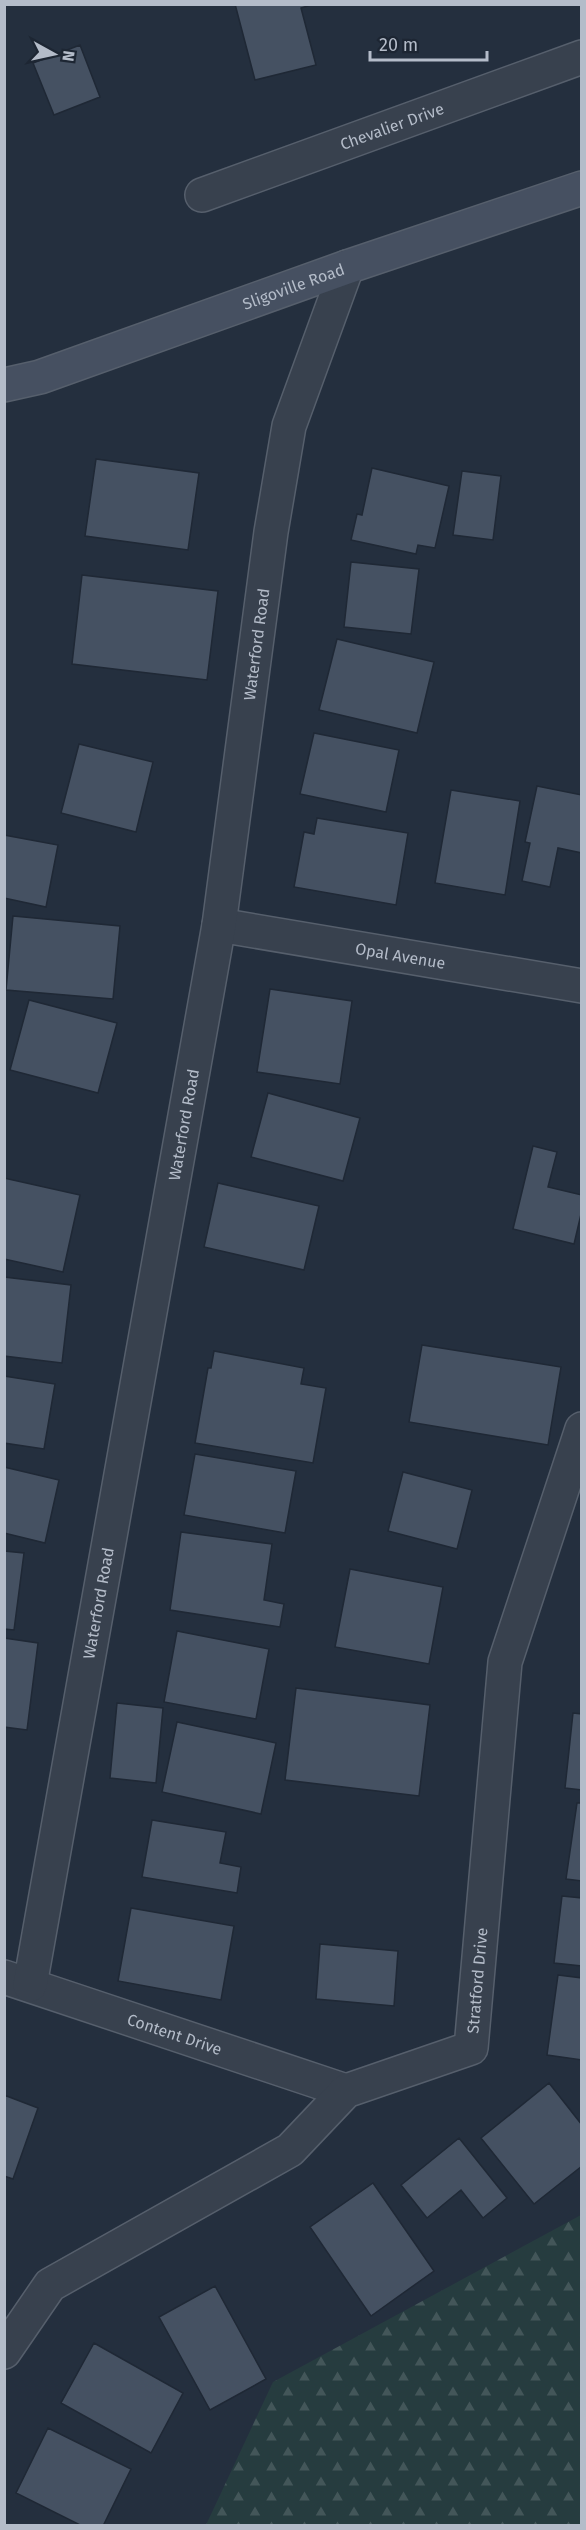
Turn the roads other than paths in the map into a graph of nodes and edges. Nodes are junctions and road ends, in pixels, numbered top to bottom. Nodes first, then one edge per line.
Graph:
1 (582, 57) edge
2 (582, 188) edge
3 (202, 195) dead end
4 (347, 267) junction
5 (4, 385) edge
6 (219, 925) junction
7 (582, 986) edge
8 (582, 1429) edge
9 (17, 1981) edge
10 (346, 2091) junction
11 (4, 2352) edge

1 - 3 street, Chevalier Drive
2 - 4 street, Sligoville Road
4 - 5 street, Sligoville Road
4 - 6 street, Waterford Road
6 - 7 street, Opal Avenue
6 - 9 street, Waterford Road
8 - 10 street, Stratford Drive
9 - 10 street, Content Drive
10 - 11 street, Stratford Drive

